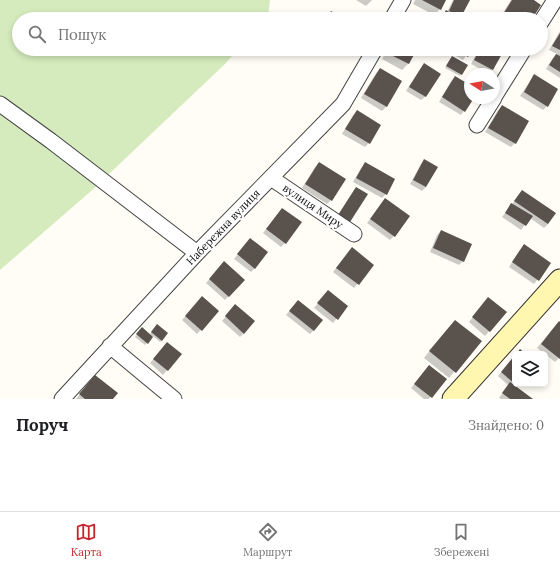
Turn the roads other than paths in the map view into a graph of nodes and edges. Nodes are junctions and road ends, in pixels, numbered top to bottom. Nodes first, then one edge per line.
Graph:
1 (403, 0) edge
2 (555, 0) edge
3 (396, 12) edge
4 (547, 12) edge
5 (371, 56) edge
6 (520, 56) edge
7 (500, 88) edge
8 (0, 104) edge
9 (490, 104) edge
10 (477, 125) dead end
11 (271, 178) junction
12 (354, 234) dead end
13 (198, 253) junction
14 (560, 280) edge
15 (110, 346) junction
16 (62, 399) edge
17 (174, 399) edge
18 (453, 399) edge

1 - 3 street
2 - 4 street
5 - 11 street, Набережна вулиця
6 - 7 street
8 - 13 street
9 - 10 street
11 - 12 street, вулиця Миру
11 - 13 street, Набережна вулиця
13 - 15 street, Набережна вулиця
14 - 18 main road
15 - 16 street, Набережна вулиця
15 - 17 street

